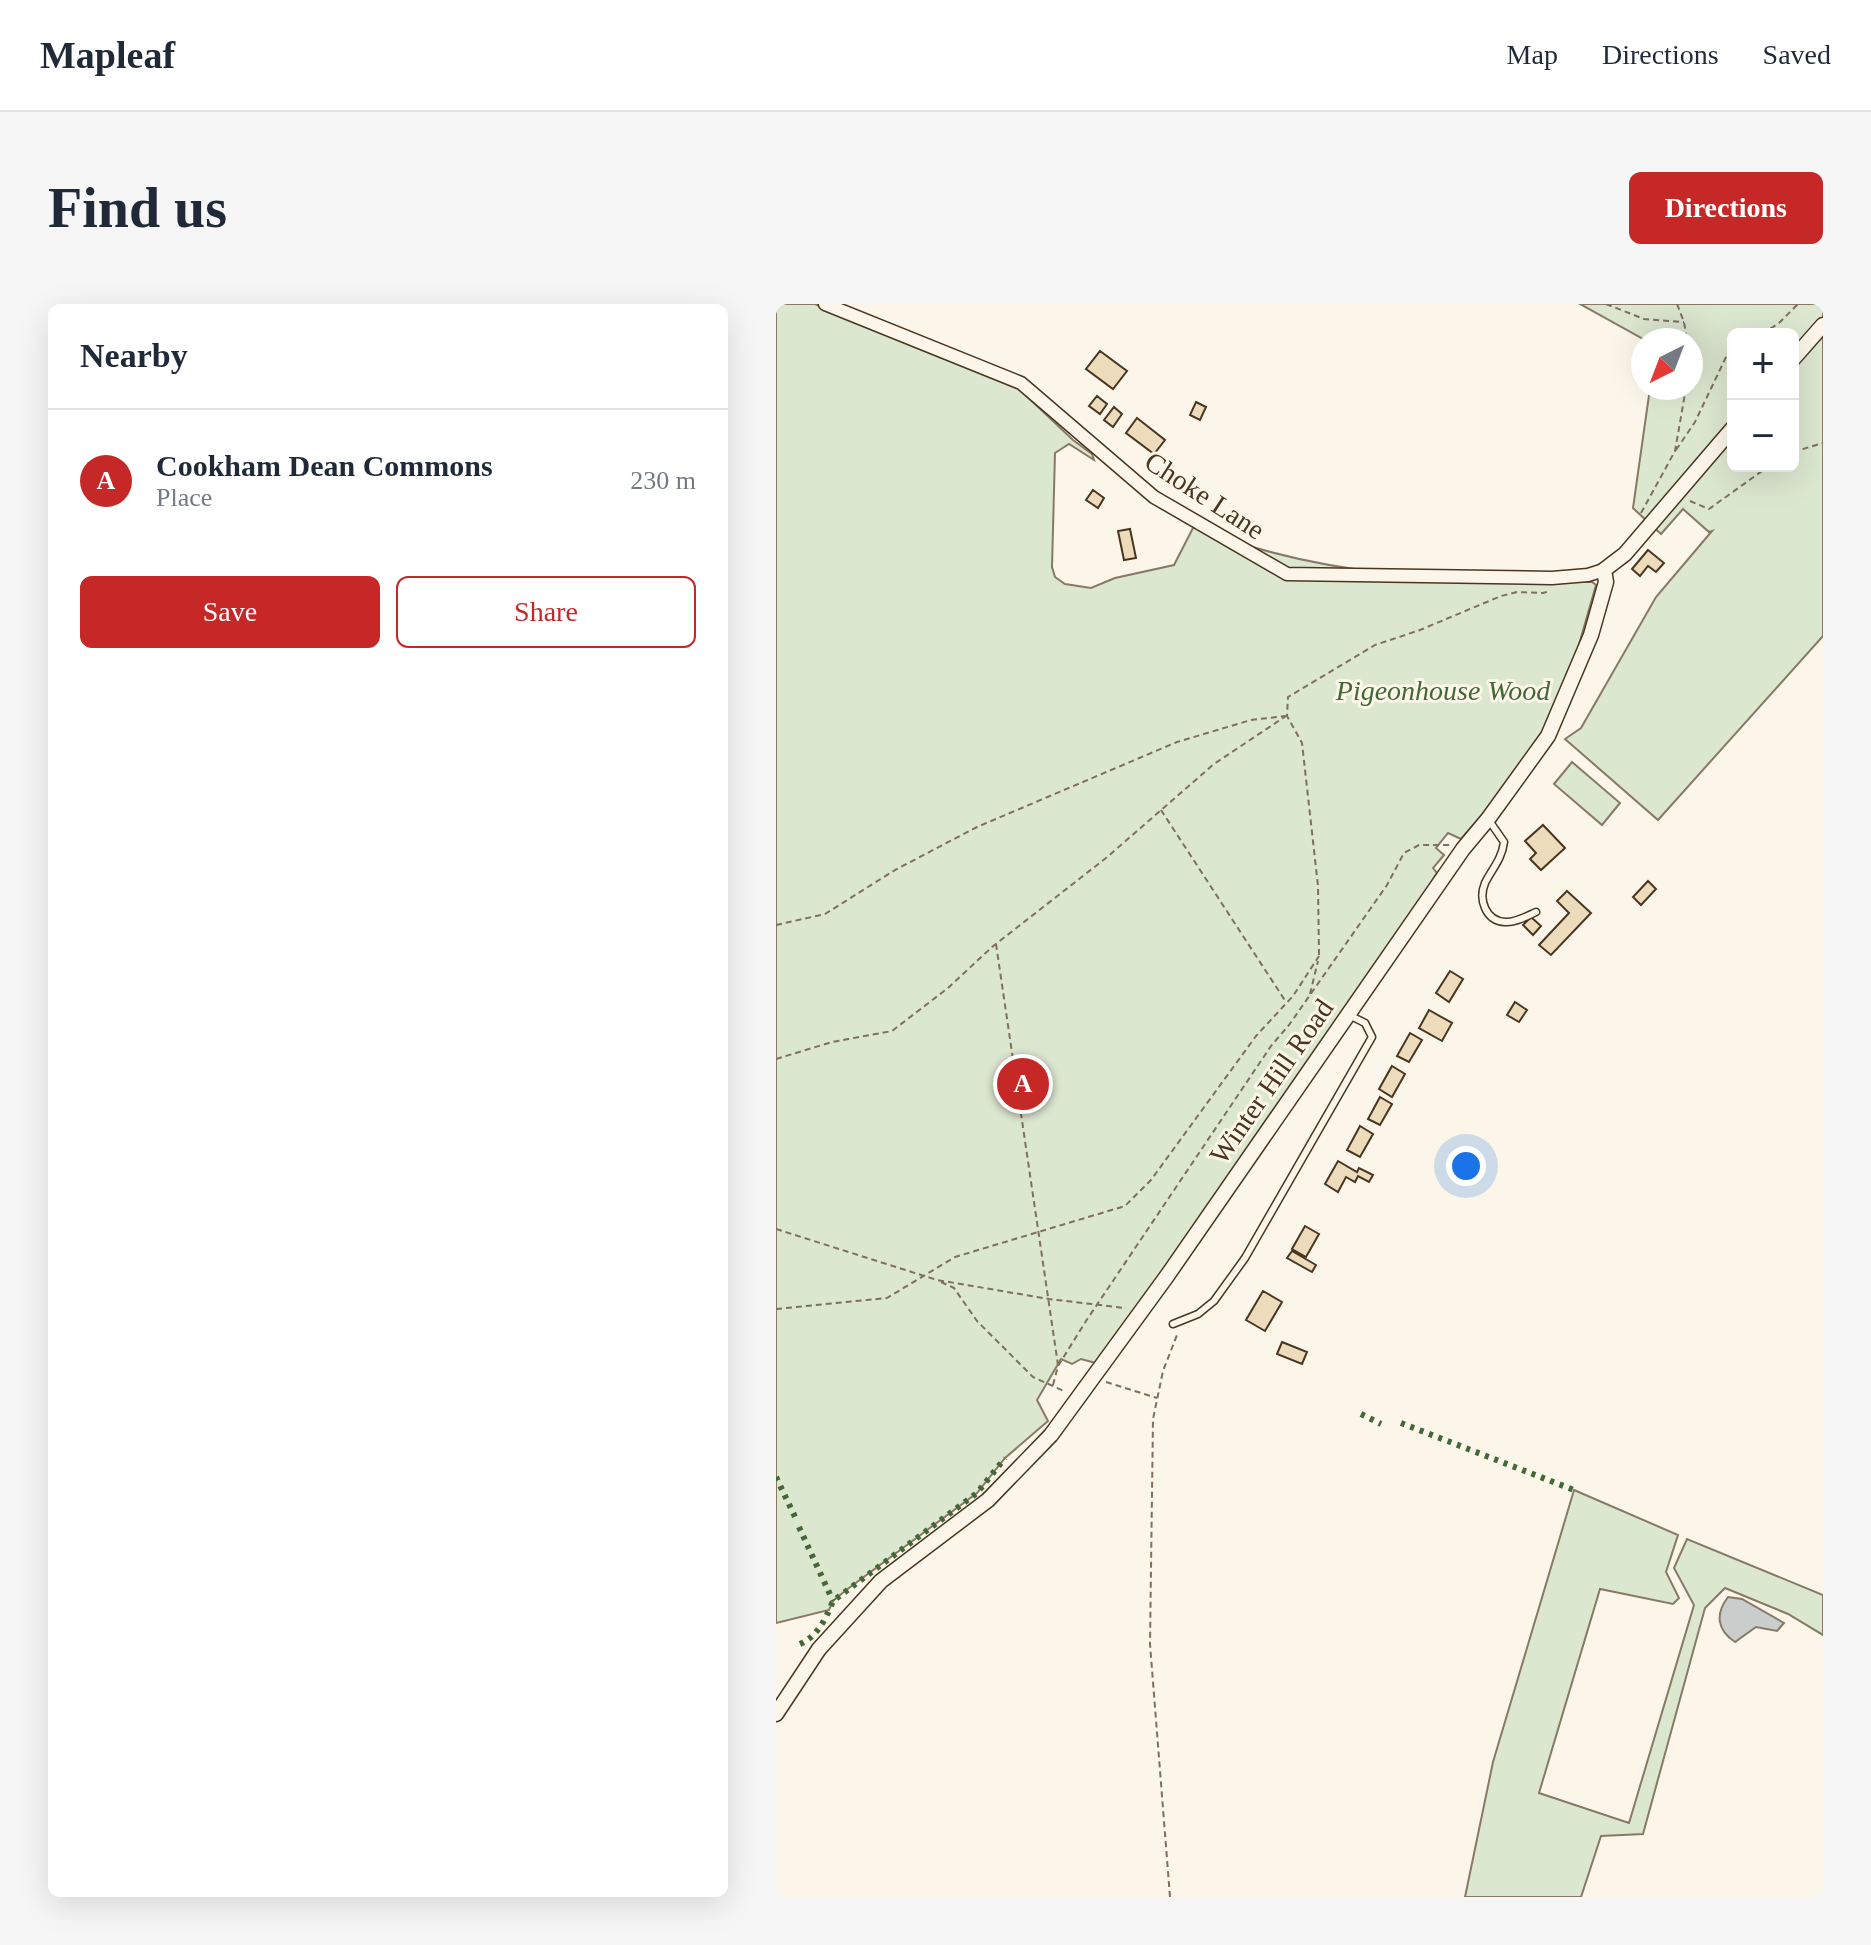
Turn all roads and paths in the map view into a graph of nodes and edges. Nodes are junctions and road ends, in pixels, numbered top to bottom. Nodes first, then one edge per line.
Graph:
1 (825, 304) edge
2 (1606, 304) edge
3 (1677, 304) edge
4 (1798, 304) edge
5 (1684, 322) junction
6 (1823, 325) edge
7 (1685, 328) edge
8 (1771, 328) edge
9 (1799, 352) edge
10 (1727, 355) edge
11 (1684, 400) edge
12 (1727, 435) edge
13 (1823, 443) edge
14 (1799, 450) edge
15 (1675, 451) junction
16 (1761, 472) edge
17 (1675, 494) junction
18 (1639, 517) dead end
19 (1604, 570) junction
20 (1556, 589) dead end
21 (1287, 716) junction
22 (1161, 810) junction
23 (1488, 819) junction
24 (1463, 849) junction
25 (1536, 912) dead end
26 (776, 925) edge
27 (996, 944) junction
28 (1319, 956) junction
29 (1310, 995) junction
30 (1287, 1003) junction
31 (1349, 1015) junction
32 (776, 1059) edge
33 (776, 1229) edge
34 (1039, 1234) junction
35 (922, 1276) junction
36 (937, 1280) junction
37 (1049, 1299) junction
38 (1097, 1305) junction
39 (776, 1309) edge
40 (1140, 1311) junction
41 (1177, 1326) joint
42 (1058, 1366) junction
43 (1091, 1377) junction
44 (1158, 1399) junction
45 (776, 1713) edge
46 (1170, 1897) edge

1 - 19 street, Choke Lane
2 - 5 path
3 - 5 path
4 - 8 path
5 - 7 path
6 - 9 street
10 - 15 path
11 - 15 path
12 - 17 street
13 - 14 path
15 - 18 path
16 - 17 path
17 - 19 street
19 - 23 street, Winter Hill Road
20 - 21 path
21 - 22 path
21 - 26 path
21 - 28 path
22 - 27 path
22 - 30 path
23 - 24 street, Winter Hill Road
23 - 25 lane
24 - 29 path
24 - 31 street, Winter Hill Road
27 - 32 path
27 - 34 path
28 - 29 path
28 - 30 path
29 - 38 path
30 - 34 path
31 - 40 street, Winter Hill Road
31 - 41 lane
33 - 35 path
34 - 35 path
34 - 37 path
35 - 36 path
35 - 39 path
36 - 37 path
36 - 42 path
37 - 38 path
37 - 42 path
38 - 40 path
38 - 42 path
40 - 43 street, Winter Hill Road
41 - 44 path
43 - 44 path
43 - 45 street, Winter Hill Road
44 - 46 path

